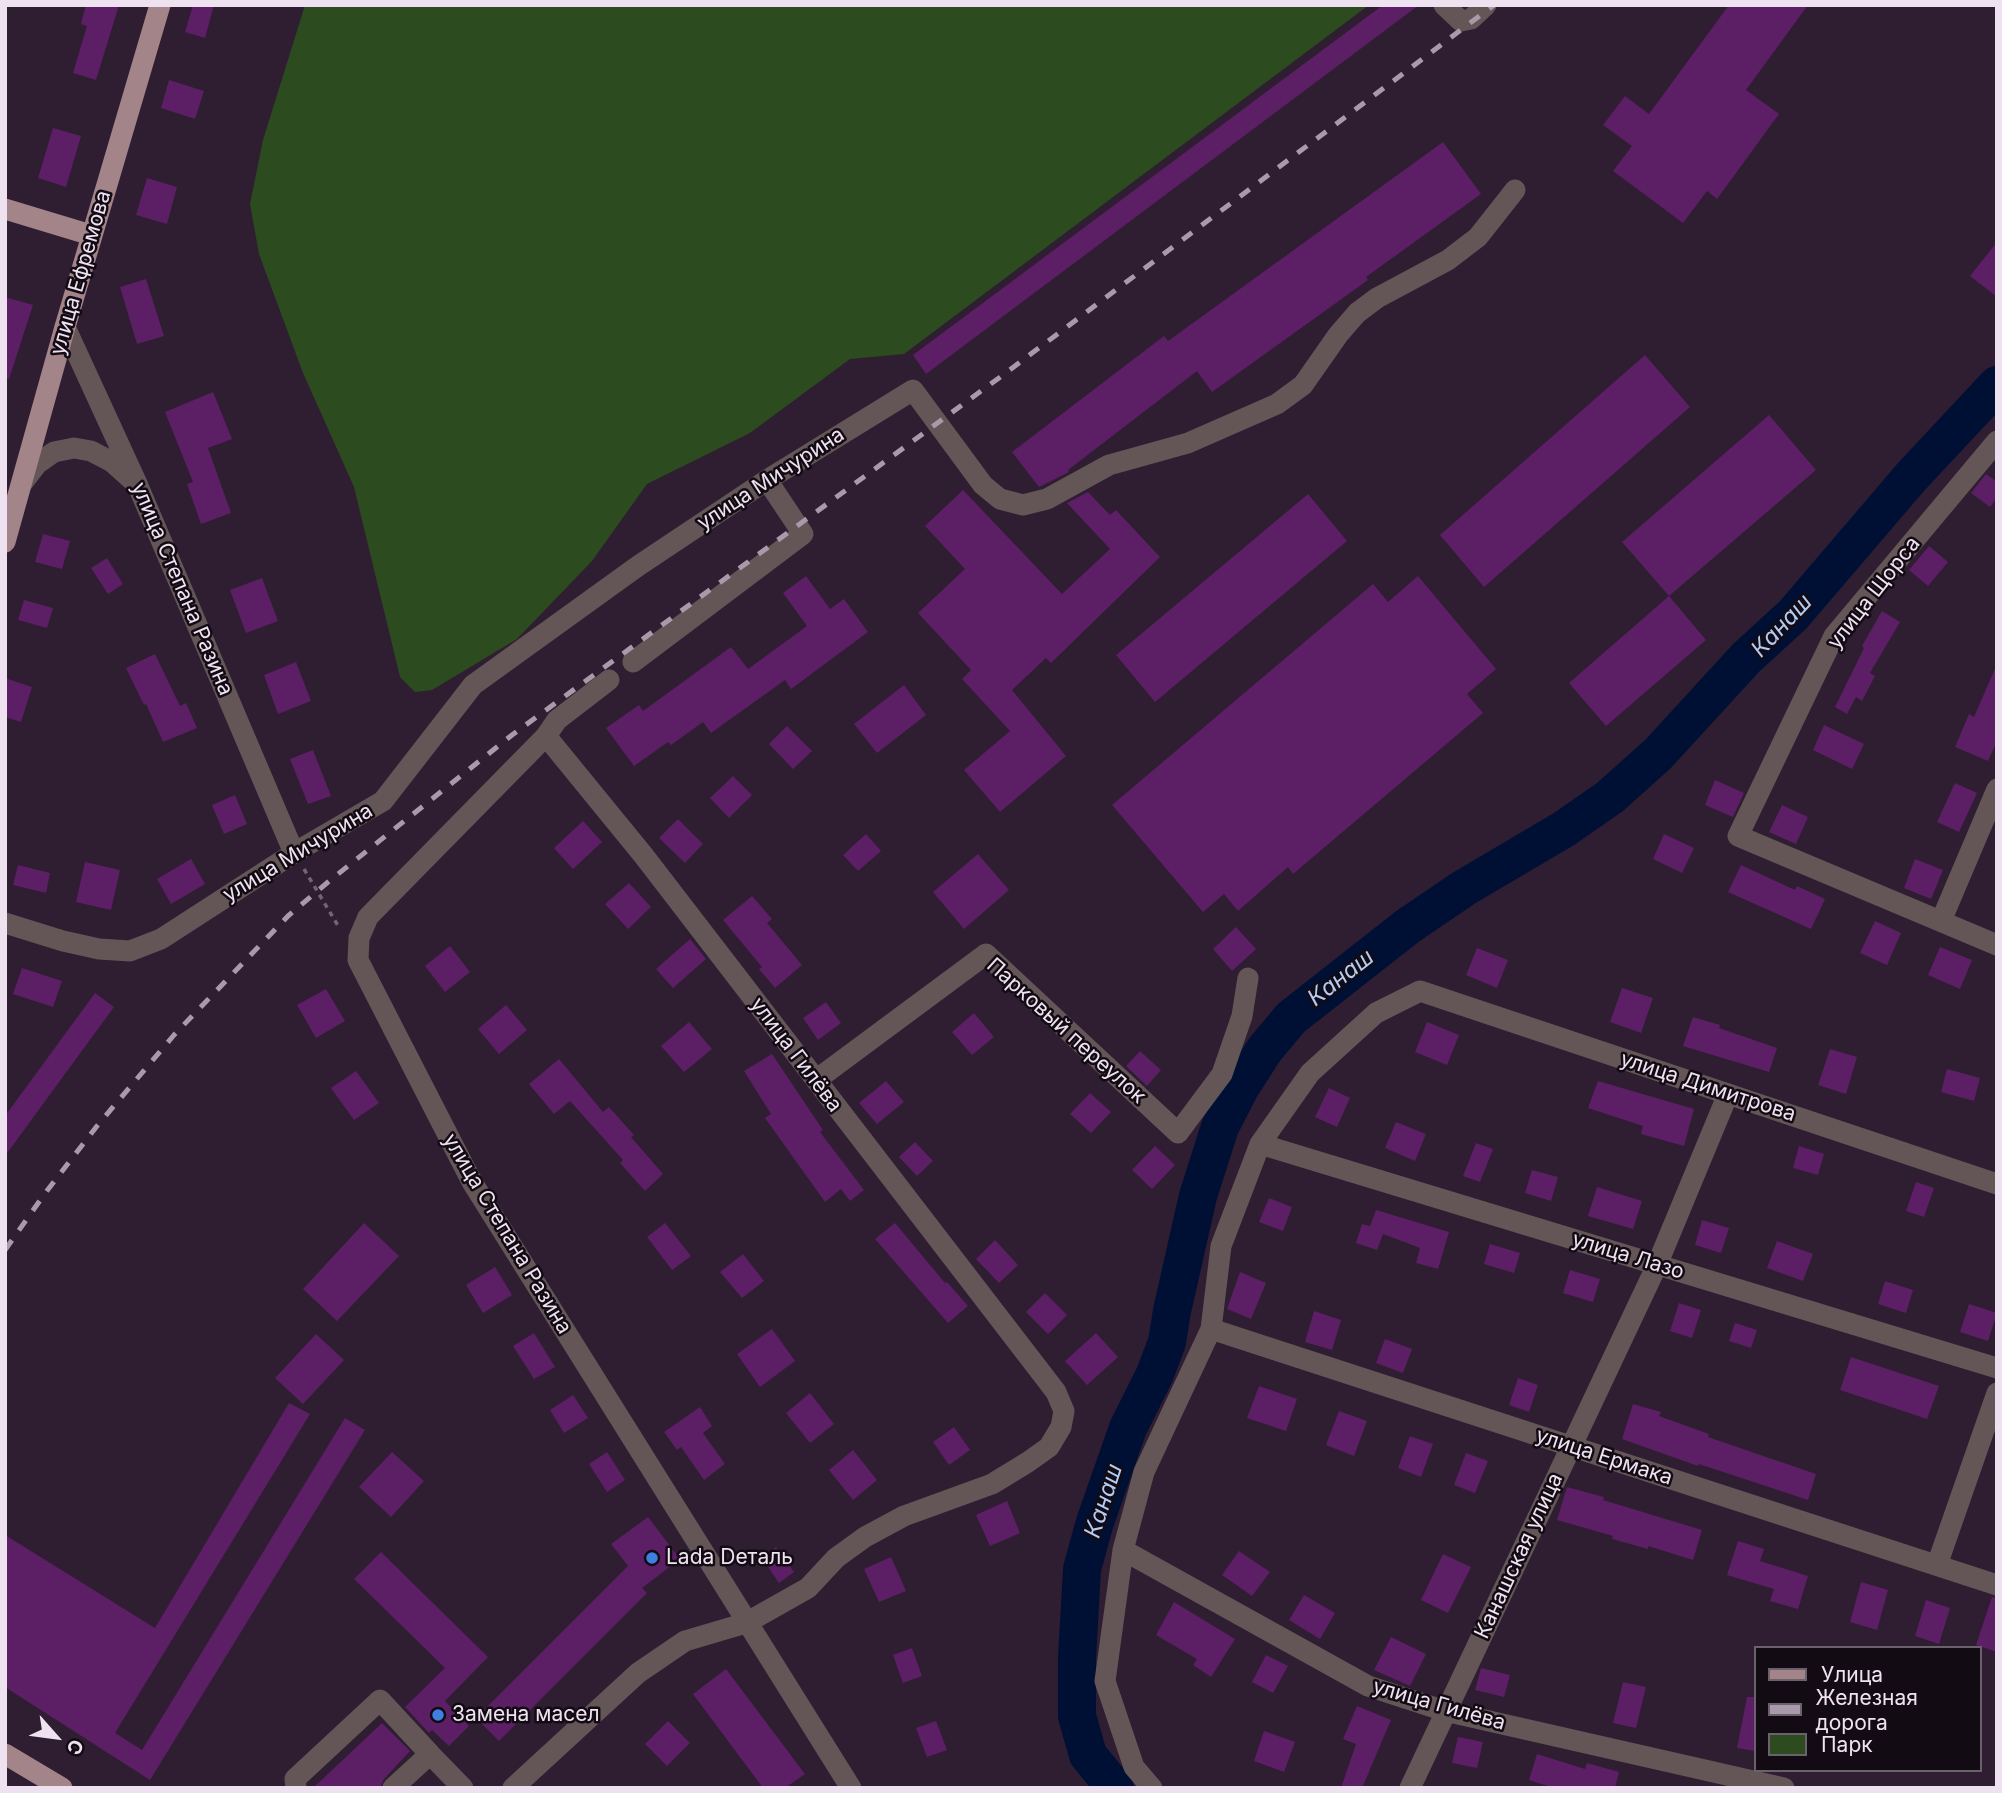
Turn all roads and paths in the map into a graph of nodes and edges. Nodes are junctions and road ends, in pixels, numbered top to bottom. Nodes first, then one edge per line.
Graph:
1 (160, 5) edge
2 (1444, 5) edge
3 (1486, 5) edge
4 (1515, 190) dead end
5 (5, 209) edge
6 (91, 235) junction
7 (65, 327) junction
8 (1997, 441) edge
9 (767, 480) junction
10 (23, 482) junction
11 (138, 486) junction
12 (5, 542) edge
13 (633, 662) dead end
14 (609, 680) dead end
15 (546, 736) junction
16 (1997, 789) edge
17 (294, 853) junction
18 (1941, 921) junction
19 (5, 923) edge
20 (1997, 945) edge
21 (358, 960) junction
22 (1248, 978) dead end
23 (816, 1080) junction
24 (1728, 1094) junction
25 (1260, 1144) junction
26 (1997, 1184) edge
27 (1657, 1265) junction
28 (1211, 1329) junction
29 (1997, 1367) edge
30 (1997, 1393) edge
31 (1571, 1446) junction
32 (1123, 1550) junction
33 (1937, 1565) junction
34 (1997, 1585) edge
35 (746, 1623) junction
36 (1445, 1711) junction
37 (5, 1754) edge
38 (430, 1754) junction
39 (62, 1788) edge
40 (296, 1788) edge
41 (393, 1788) edge
42 (463, 1788) edge
43 (513, 1788) edge
44 (851, 1788) edge
45 (1152, 1788) edge
46 (1410, 1788) edge
47 (1784, 1788) edge

1 - 6 main road, улица Ефремова
2 - 3 street
4 - 9 street, улица Мичурина
5 - 6 main road
6 - 7 main road, улица Ефремова
7 - 10 main road, улица Ефремова
7 - 11 street, улица Степана Разина
8 - 18 street, улица Щорса
9 - 13 street
9 - 17 street, улица Мичурина
10 - 11 street
10 - 12 main road, улица Ефремова
11 - 17 street, улица Степана Разина
14 - 15 street
15 - 21 street
15 - 23 street, улица Гилёва
16 - 18 street
17 - 19 street, улица Мичурина
17 - 21 path
18 - 20 street
21 - 35 street, улица Степана Разина
22 - 23 street, Парковый переулок
23 - 35 street, улица Гилёва
24 - 25 street, улица Димитрова
24 - 26 street, улица Димитрова
24 - 27 street, Канашская улица
25 - 27 street, улица Лазо
25 - 28 street
27 - 29 street, улица Лазо
27 - 31 street, Канашская улица
28 - 31 street, улица Ермака
28 - 32 street
30 - 33 street
31 - 33 street, улица Ермака
31 - 36 street, Канашская улица
32 - 36 street, улица Гилёва
32 - 45 street
33 - 34 street, улица Ермака
35 - 43 street
35 - 44 street, улица Степана Разина
36 - 46 street, Канашская улица
36 - 47 street, улица Гилёва
37 - 39 main road
38 - 40 street
38 - 41 street
38 - 42 street

